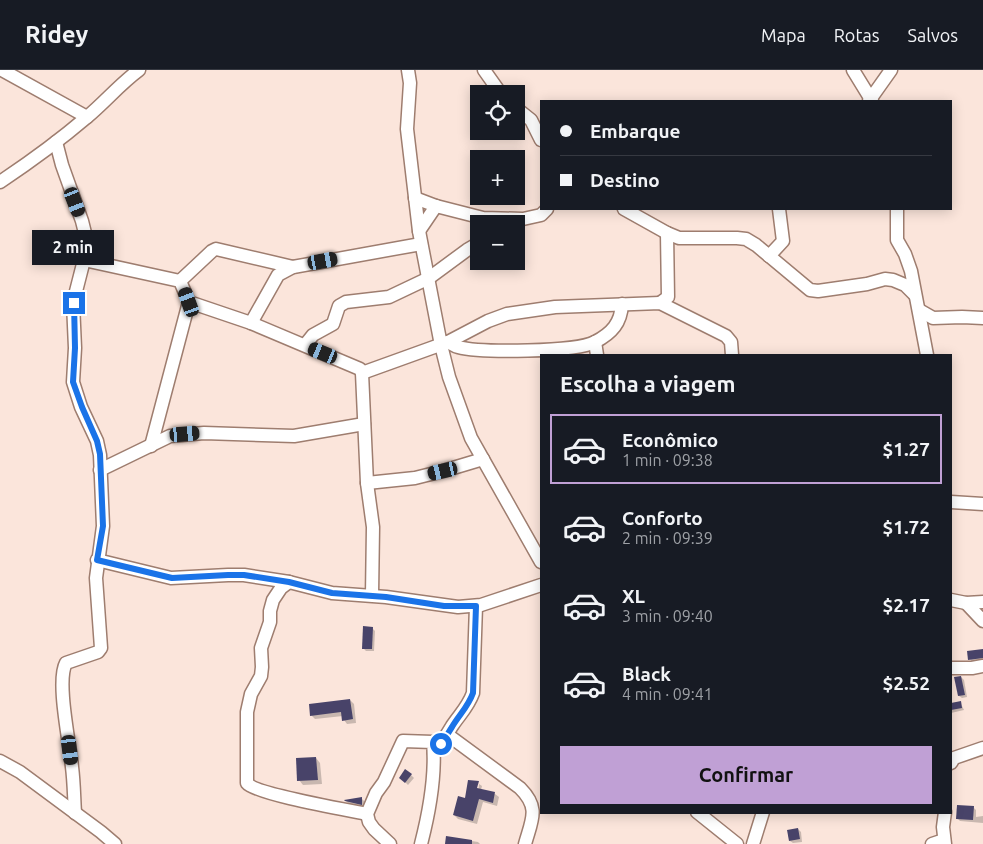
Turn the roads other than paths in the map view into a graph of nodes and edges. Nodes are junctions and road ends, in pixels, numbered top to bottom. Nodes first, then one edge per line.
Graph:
1 (2, 70) edge
2 (139, 70) edge
3 (408, 70) edge
4 (484, 70) edge
5 (852, 70) edge
6 (890, 70) edge
7 (495, 85) edge
8 (870, 100) edge
9 (872, 100) edge
10 (525, 115) edge
11 (87, 117) junction
12 (540, 138) edge
13 (56, 142) junction
14 (0, 182) edge
15 (415, 198) junction
16 (436, 206) junction
17 (546, 210) edge
18 (626, 210) edge
19 (778, 210) edge
20 (897, 210) edge
21 (470, 217) edge
22 (525, 219) edge
23 (419, 231) junction
24 (667, 233) junction
25 (421, 244) junction
26 (470, 248) edge
27 (769, 256) junction
28 (84, 260) junction
29 (293, 267) junction
30 (429, 278) junction
31 (180, 281) junction
32 (915, 295) junction
33 (189, 302) junction
34 (660, 303) junction
35 (622, 304) junction
36 (919, 310) junction
37 (932, 318) junction
38 (983, 318) edge
39 (251, 323) junction
40 (923, 332) junction
41 (445, 343) junction
42 (305, 345) junction
43 (596, 349) edge
44 (732, 354) edge
45 (927, 354) edge
46 (362, 373) junction
47 (364, 424) junction
48 (151, 446) junction
49 (483, 459) junction
50 (100, 470) junction
51 (367, 483) junction
52 (952, 502) edge
53 (983, 504) edge
54 (97, 560) junction
55 (540, 560) edge
56 (289, 582) junction
57 (540, 585) edge
58 (372, 595) junction
59 (952, 600) edge
60 (983, 602) edge
61 (966, 603) junction
62 (476, 606) junction
63 (983, 621) edge
64 (983, 666) edge
65 (952, 668) edge
66 (448, 735) junction
67 (983, 748) edge
68 (434, 753) junction
69 (952, 758) edge
70 (0, 761) edge
71 (75, 813) junction
72 (367, 814) junction
73 (700, 814) edge
74 (762, 814) edge
75 (945, 814) edge
76 (940, 843) edge
77 (115, 844) edge
78 (390, 844) edge
79 (421, 844) edge
80 (525, 844) edge
81 (737, 844) edge
82 (753, 844) edge

1 - 11 street
2 - 11 street
3 - 15 street
4 - 7 street
5 - 8 street
6 - 9 street
10 - 12 street
11 - 13 street
13 - 14 street
13 - 28 street
15 - 16 street
15 - 23 street
16 - 21 street
16 - 23 street
17 - 22 street
18 - 24 street
19 - 27 street
20 - 32 street
23 - 25 street
24 - 27 street
24 - 34 street
25 - 29 street
25 - 30 street
26 - 30 street
27 - 32 street
28 - 31 street
28 - 50 street
29 - 31 street
29 - 39 street
30 - 41 street
30 - 42 street
31 - 33 street
32 - 36 street
33 - 39 street
33 - 48 street
34 - 35 street
34 - 44 street
35 - 41 street
35 - 43 street
36 - 37 street
36 - 40 street
37 - 38 street
37 - 40 street
39 - 42 street
40 - 45 street
41 - 43 street
41 - 46 street
41 - 49 street
42 - 46 street
46 - 47 street
47 - 48 street
47 - 51 street
48 - 50 street
49 - 51 street
49 - 55 street
50 - 54 street
51 - 58 street
52 - 53 street
54 - 56 street
54 - 71 street
56 - 58 street
56 - 72 street
57 - 62 street
58 - 62 street
59 - 61 street
60 - 61 street
61 - 63 street
62 - 66 street
64 - 65 street
66 - 68 street
66 - 80 street
67 - 69 street
68 - 72 street
68 - 79 street
70 - 71 street
71 - 77 street
72 - 78 street
73 - 81 street
74 - 82 street
75 - 76 street

